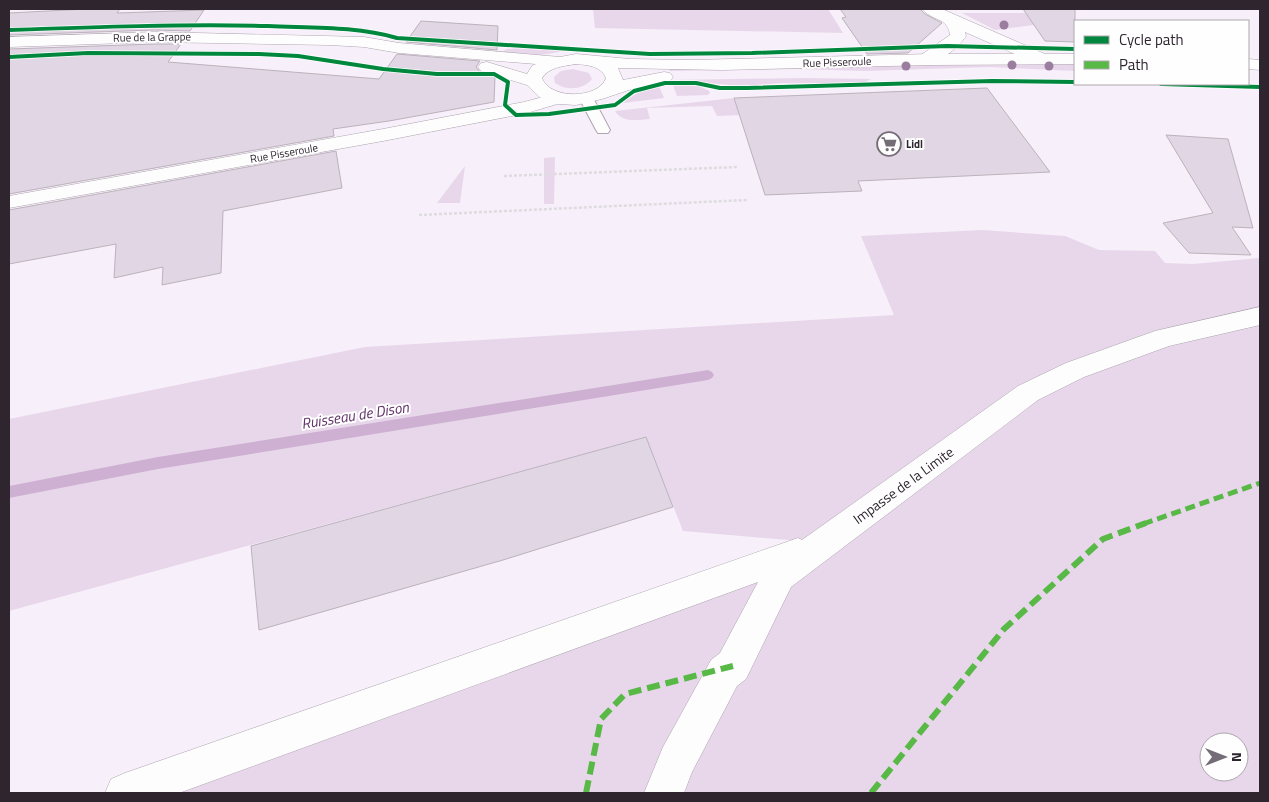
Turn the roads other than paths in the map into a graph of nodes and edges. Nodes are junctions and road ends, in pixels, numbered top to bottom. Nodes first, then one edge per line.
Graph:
1 (930, 9) edge
2 (950, 18) junction
3 (296, 40) junction
4 (9, 42) edge
5 (1039, 58) junction
6 (927, 59) junction
7 (1074, 59) edge
8 (557, 61) junction
9 (599, 62) junction
10 (1074, 75) edge
11 (532, 81) junction
12 (605, 91) junction
13 (558, 98) junction
14 (586, 98) junction
15 (603, 130) dead end
16 (9, 202) edge
17 (1260, 316) edge
18 (826, 543) junction
19 (125, 793) edge
20 (664, 793) edge

1 - 2 main road
2 - 5 main road
2 - 6 main road
3 - 4 main road, Rue de la Grappe
3 - 8 main road, Rue de la Grappe
3 - 11 main road, Rue de la Grappe
5 - 6 main road, Rue Pisseroule
5 - 7 main road, Rue Pisseroule
6 - 9 main road, Rue Pisseroule
8 - 9 main road, Rue Pisseroule
8 - 11 main road
9 - 12 main road
10 - 12 main road, Rue Pisseroule
11 - 13 main road, Rue de la Grappe
12 - 14 main road, Rue Pisseroule
13 - 14 main road
13 - 16 main road, Rue Pisseroule
14 - 15 lane
17 - 18 main road, Impasse de la Limite
18 - 19 main road
18 - 20 main road, Impasse de la Limite

